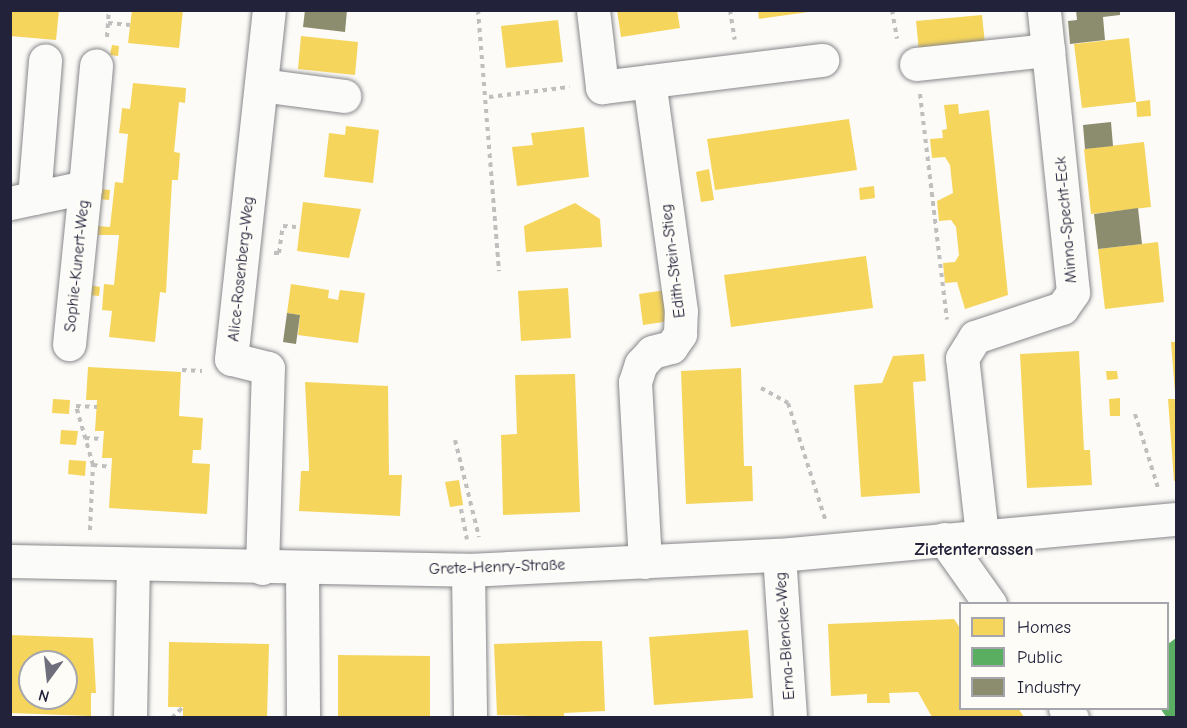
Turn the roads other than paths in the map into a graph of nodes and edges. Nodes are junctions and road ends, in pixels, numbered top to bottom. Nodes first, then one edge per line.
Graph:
1 (269, 10) edge
2 (592, 10) edge
3 (1044, 10) edge
4 (1048, 50) junction
5 (45, 60) dead end
6 (822, 60) dead end
7 (916, 64) road end
8 (96, 65) dead end
9 (649, 81) junction
10 (261, 85) junction
11 (344, 96) dead end
12 (85, 187) junction
13 (22, 200) edge
14 (69, 344) dead end
15 (1176, 519) edge
16 (982, 536) junction
17 (944, 539) junction
18 (468, 554) junction
19 (779, 555) junction
20 (10, 561) edge
21 (645, 562) junction
22 (133, 565) junction
23 (262, 568) junction
24 (302, 569) junction
25 (989, 602) edge
26 (130, 717) edge
27 (303, 717) edge
28 (470, 717) edge
29 (790, 717) edge

1 - 10 street, Alice-Rosenberg-Weg
2 - 9 street
3 - 4 street, Minna-Specht-Eck
4 - 7 street
4 - 16 street, Minna-Specht-Eck
5 - 13 street, Sophie-Kunert-Weg
6 - 9 street
8 - 12 street, Sophie-Kunert-Weg
9 - 21 street, Edith-Stein-Stieg
10 - 11 street
10 - 23 street, Alice-Rosenberg-Weg
12 - 13 street, Sophie-Kunert-Weg
12 - 14 street, Sophie-Kunert-Weg
15 - 16 street, Grete-Henry-Straße
16 - 17 street, Grete-Henry-Straße
17 - 19 street, Grete-Henry-Straße
17 - 25 street
18 - 21 street, Grete-Henry-Straße
18 - 24 street, Grete-Henry-Straße
18 - 28 street
19 - 21 street, Grete-Henry-Straße
19 - 29 street, Erna-Blencke-Weg
20 - 22 street, Grete-Henry-Straße
22 - 23 street, Grete-Henry-Straße
22 - 26 street
23 - 24 street, Grete-Henry-Straße
24 - 27 street

